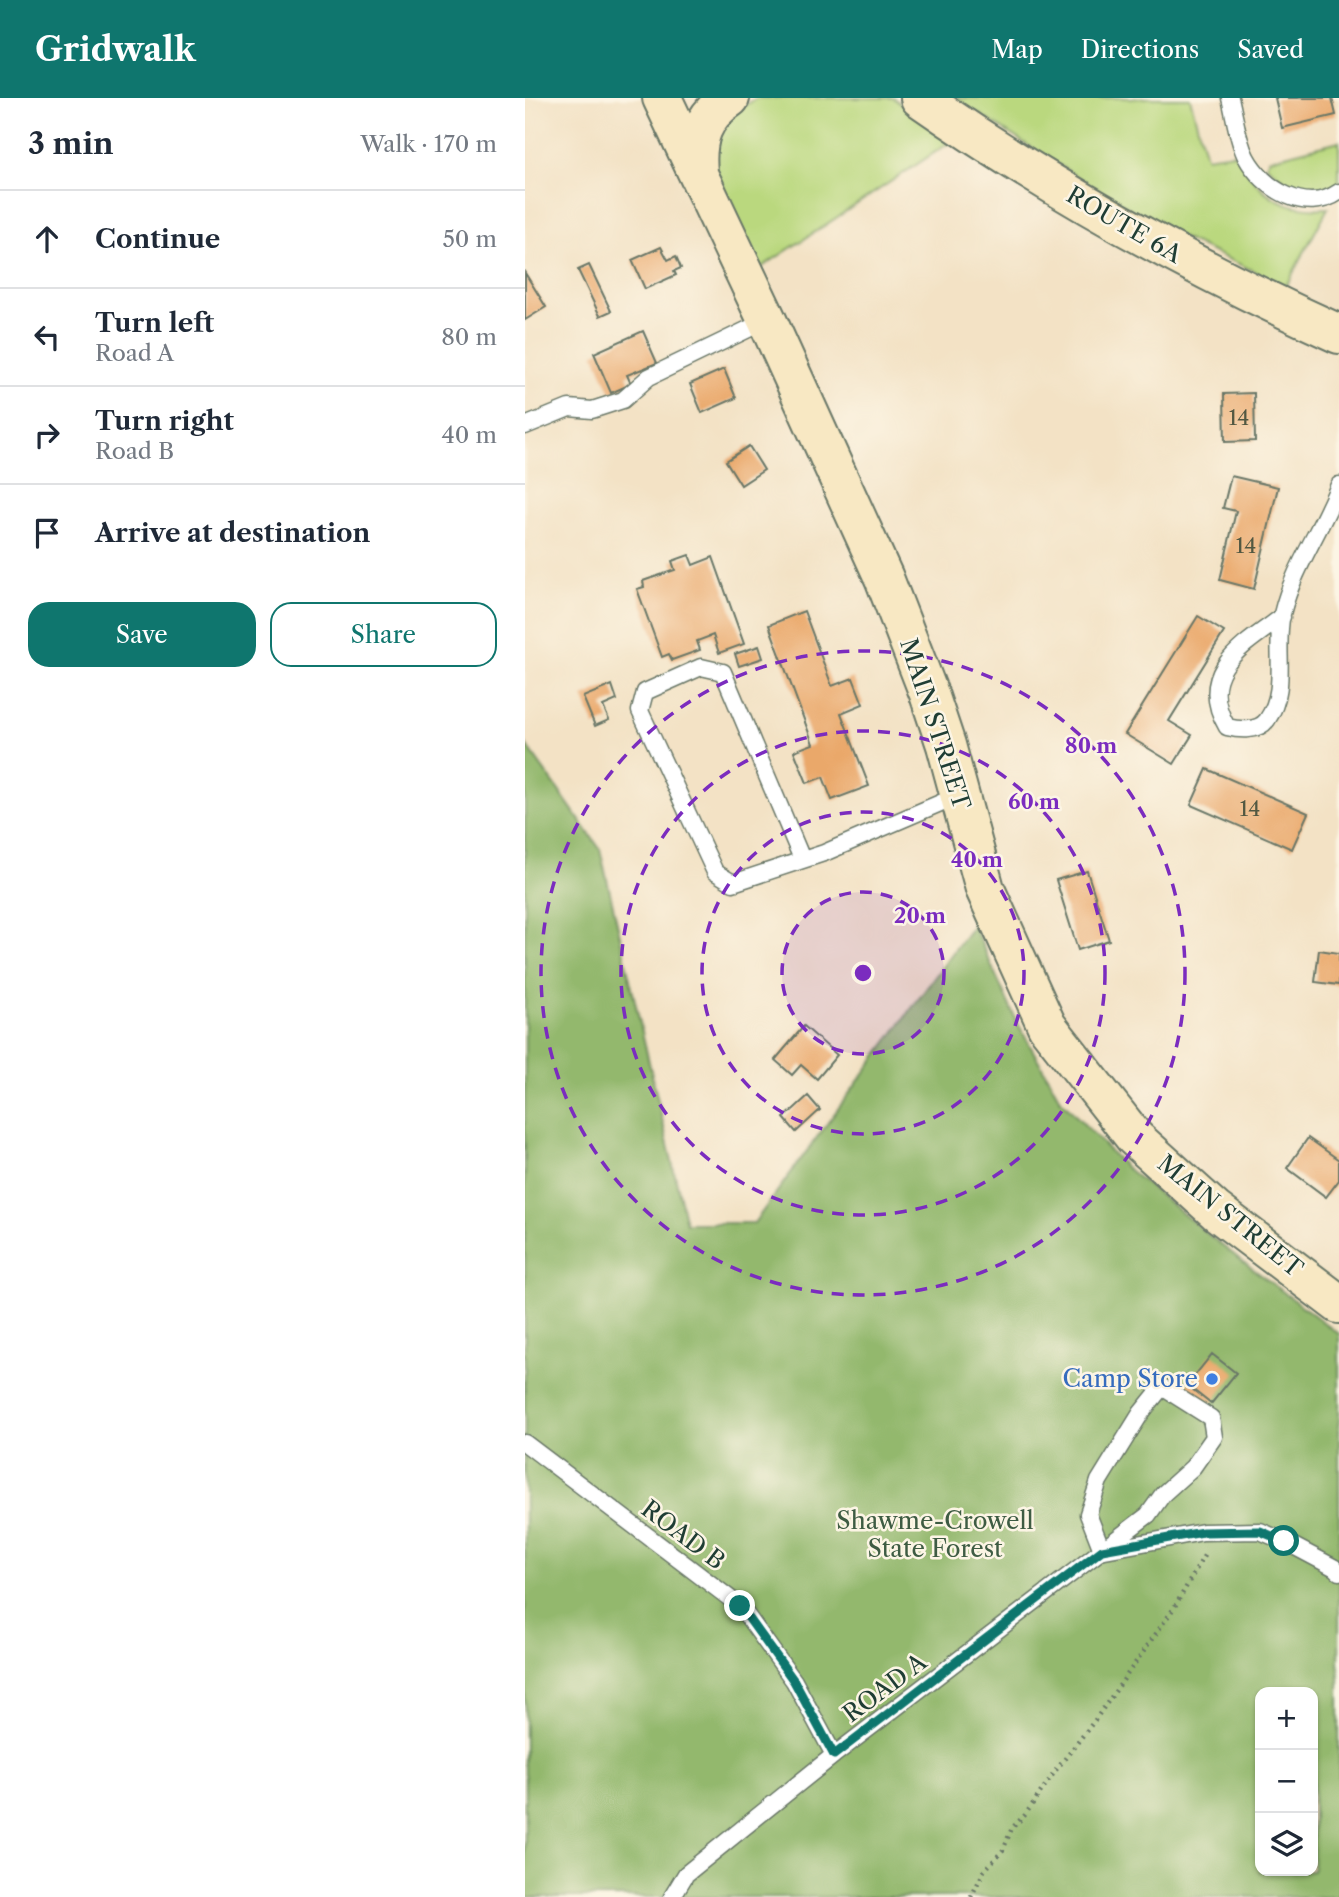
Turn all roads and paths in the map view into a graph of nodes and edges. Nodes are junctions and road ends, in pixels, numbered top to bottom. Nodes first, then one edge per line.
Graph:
1 (662, 98) edge
2 (683, 98) edge
3 (730, 98) edge
4 (1230, 98) edge
5 (921, 99) edge
6 (691, 158) junction
7 (1339, 192) edge
8 (768, 320) junction
9 (1339, 334) edge
10 (525, 426) edge
11 (1339, 485) edge
12 (1282, 617) junction
13 (960, 795) junction
14 (802, 859) junction
15 (1339, 1304) edge
16 (525, 1443) edge
17 (1217, 1532) junction
18 (1102, 1550) junction
19 (1339, 1572) edge
20 (834, 1755) junction
21 (672, 1897) edge
22 (971, 1897) edge

1 - 6 main road, MAIN STREET
2 - 6 main road, MAIN STREET
3 - 6 main road, MAIN STREET
4 - 7 lane
5 - 9 main road, ROUTE 6A
6 - 8 main road, MAIN STREET
8 - 10 lane
8 - 13 main road, MAIN STREET
11 - 12 lane
12 - 12 lane
13 - 14 lane
13 - 15 main road, MAIN STREET
14 - 14 lane
16 - 20 lane, ROAD B
17 - 18 lane
17 - 19 lane
17 - 22 path
18 - 18 lane, ROAD A
18 - 20 lane, ROAD A
20 - 21 lane, ROAD A

